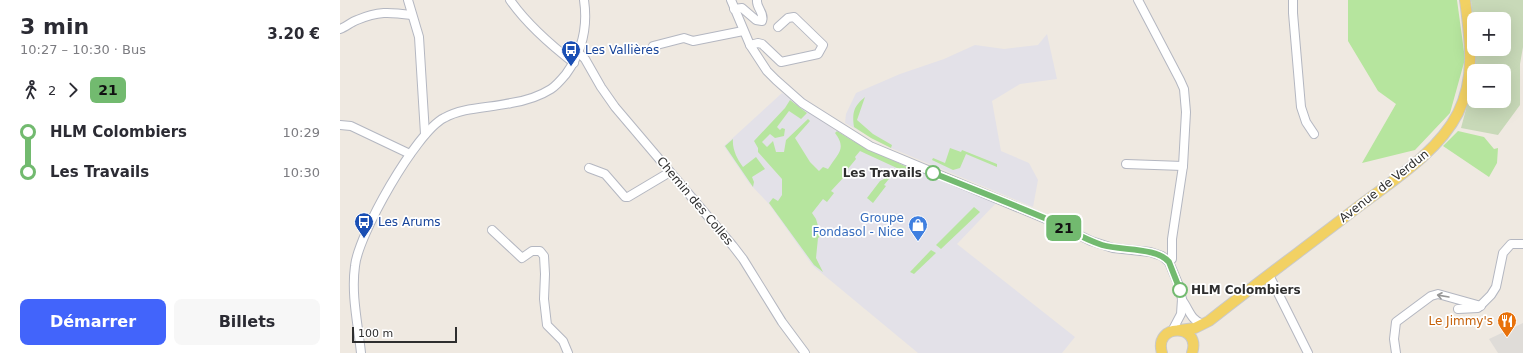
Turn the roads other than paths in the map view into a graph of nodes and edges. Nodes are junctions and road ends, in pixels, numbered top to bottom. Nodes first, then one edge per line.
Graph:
1 (408, 0) edge
2 (510, 0) edge
3 (584, 0) edge
4 (731, 0) edge
5 (757, 0) edge
6 (1138, 0) edge
7 (1293, 0) edge
8 (1465, 0) edge
9 (734, 9) junction
10 (412, 15) junction
11 (778, 27) dead end
12 (340, 29) edge
13 (743, 31) junction
14 (750, 45) junction
15 (653, 46) dead end
16 (579, 53) junction
17 (574, 63) junction
18 (340, 126) edge
19 (425, 134) junction
20 (1314, 134) dead end
21 (410, 154) junction
22 (1126, 164) dead end
23 (1183, 166) junction
24 (589, 168) dead end
25 (670, 172) junction
26 (492, 230) dead end
27 (1172, 239) junction
28 (1523, 244) edge
29 (1162, 256) junction
30 (1169, 262) junction
31 (1269, 275) junction
32 (1182, 299) junction
33 (1480, 306) junction
34 (1181, 314) junction
35 (1468, 316) dead end
36 (1206, 322) junction
37 (1181, 331) junction
38 (1193, 348) edge
39 (361, 353) edge
40 (568, 353) edge
41 (805, 353) edge
42 (1162, 353) edge
43 (1308, 353) edge
44 (1396, 353) edge

1 - 10 street
2 - 17 street
3 - 16 street
4 - 9 street
5 - 9 street
6 - 23 street
7 - 20 street
8 - 31 main road, Avenue de Verdun
9 - 13 street
10 - 12 street
10 - 19 street
11 - 14 street
13 - 14 street
13 - 15 street
14 - 29 street
16 - 17 street
16 - 25 street, Chemin des Colles
17 - 19 street
18 - 21 street
19 - 21 street
21 - 39 street
22 - 23 street
23 - 27 street
24 - 25 street
25 - 41 street, Chemin des Colles
26 - 40 street
27 - 29 street
27 - 30 street
28 - 33 street
29 - 30 street
30 - 32 street
31 - 36 main road, Avenue de Verdun
31 - 43 street
32 - 34 street
32 - 36 street
33 - 35 street
33 -> 44 street
34 - 37 street
34 - 37 street
36 - 37 main road, Avenue de Verdun
36 - 38 main road, Avenue de Verdun
37 - 38 main road
37 - 42 main road

